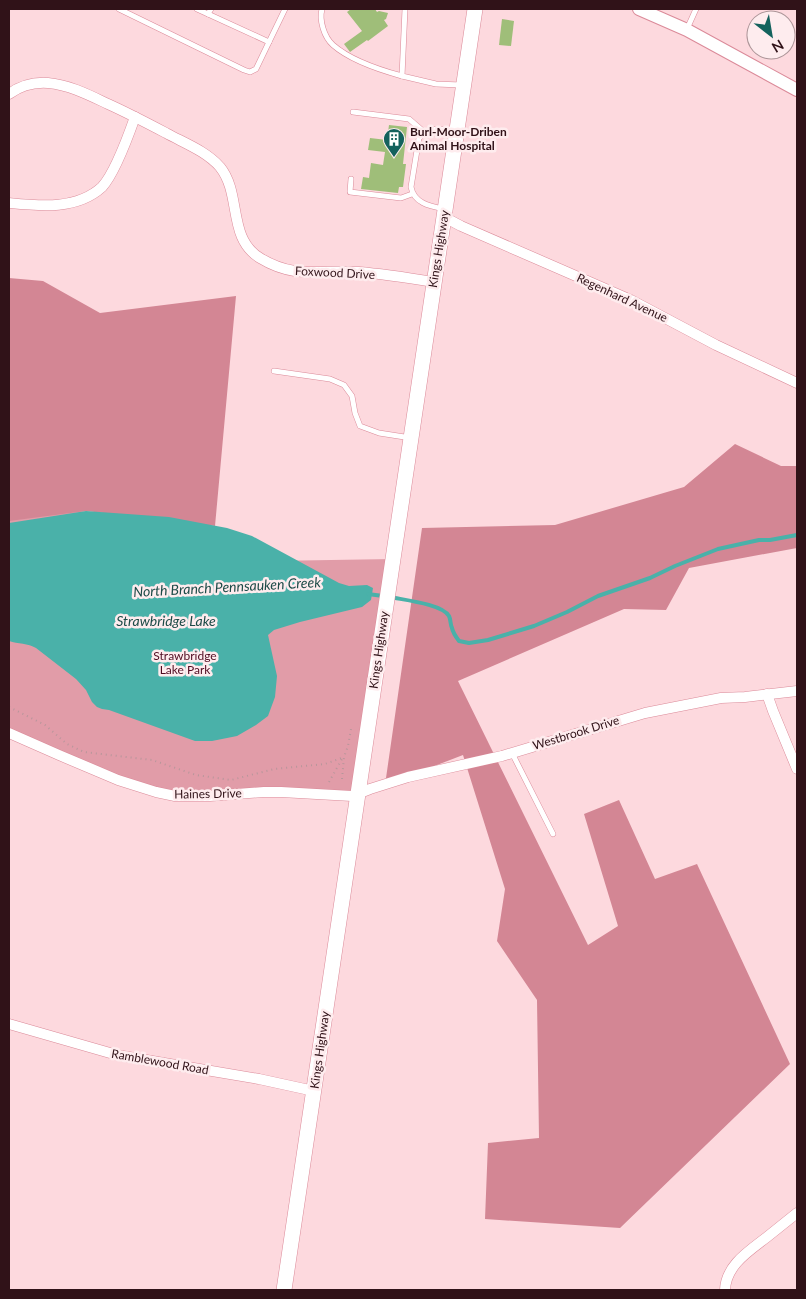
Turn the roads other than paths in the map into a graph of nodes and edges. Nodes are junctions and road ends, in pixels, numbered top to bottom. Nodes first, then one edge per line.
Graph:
1 (119, 9) edge
2 (197, 9) edge
3 (285, 9) edge
4 (322, 9) edge
5 (405, 9) edge
6 (475, 9) edge
7 (639, 9) edge
8 (696, 9) edge
9 (210, 11) edge
10 (687, 30) junction
11 (269, 42) junction
12 (402, 76) junction
13 (464, 86) junction
14 (797, 90) edge
15 (9, 94) edge
16 (353, 112) dead end
17 (135, 116) junction
18 (457, 129) junction
19 (424, 132) junction
20 (351, 179) dead end
21 (412, 194) junction
22 (9, 203) edge
23 (445, 213) junction
24 (434, 282) junction
25 (274, 371) dead end
26 (797, 383) edge
27 (411, 438) junction
28 (797, 691) edge
29 (767, 694) junction
30 (9, 733) edge
31 (512, 752) junction
32 (797, 769) edge
33 (358, 795) junction
34 (553, 834) dead end
35 (9, 1024) edge
36 (314, 1091) junction
37 (797, 1213) edge
38 (284, 1290) edge
39 (725, 1290) edge

1 - 11 lane
2 - 9 lane
3 - 11 lane
4 - 12 lane
5 - 12 lane
6 - 13 main road, Kings Highway
7 - 10 street
8 - 10 lane
9 - 11 lane
10 - 14 street
12 - 13 lane
13 - 18 main road, Kings Highway
15 - 17 street, Foxwood Drive
16 - 19 lane
17 - 22 street
17 - 24 street, Foxwood Drive
18 - 19 lane
18 - 23 main road, Kings Highway
19 - 21 lane
20 - 21 lane
21 - 23 lane
23 - 24 main road, Kings Highway
23 - 26 street, Regenhard Avenue
24 - 27 main road, Kings Highway
25 - 27 lane
27 - 33 main road, Kings Highway
28 - 29 street, Westbrook Drive
29 - 31 street, Westbrook Drive
29 - 32 street
30 - 33 street, Haines Drive
31 - 33 street, Westbrook Drive
31 - 34 lane
33 - 36 main road, Kings Highway
35 - 36 street, Ramblewood Road
36 - 38 main road, Kings Highway
37 - 39 street

